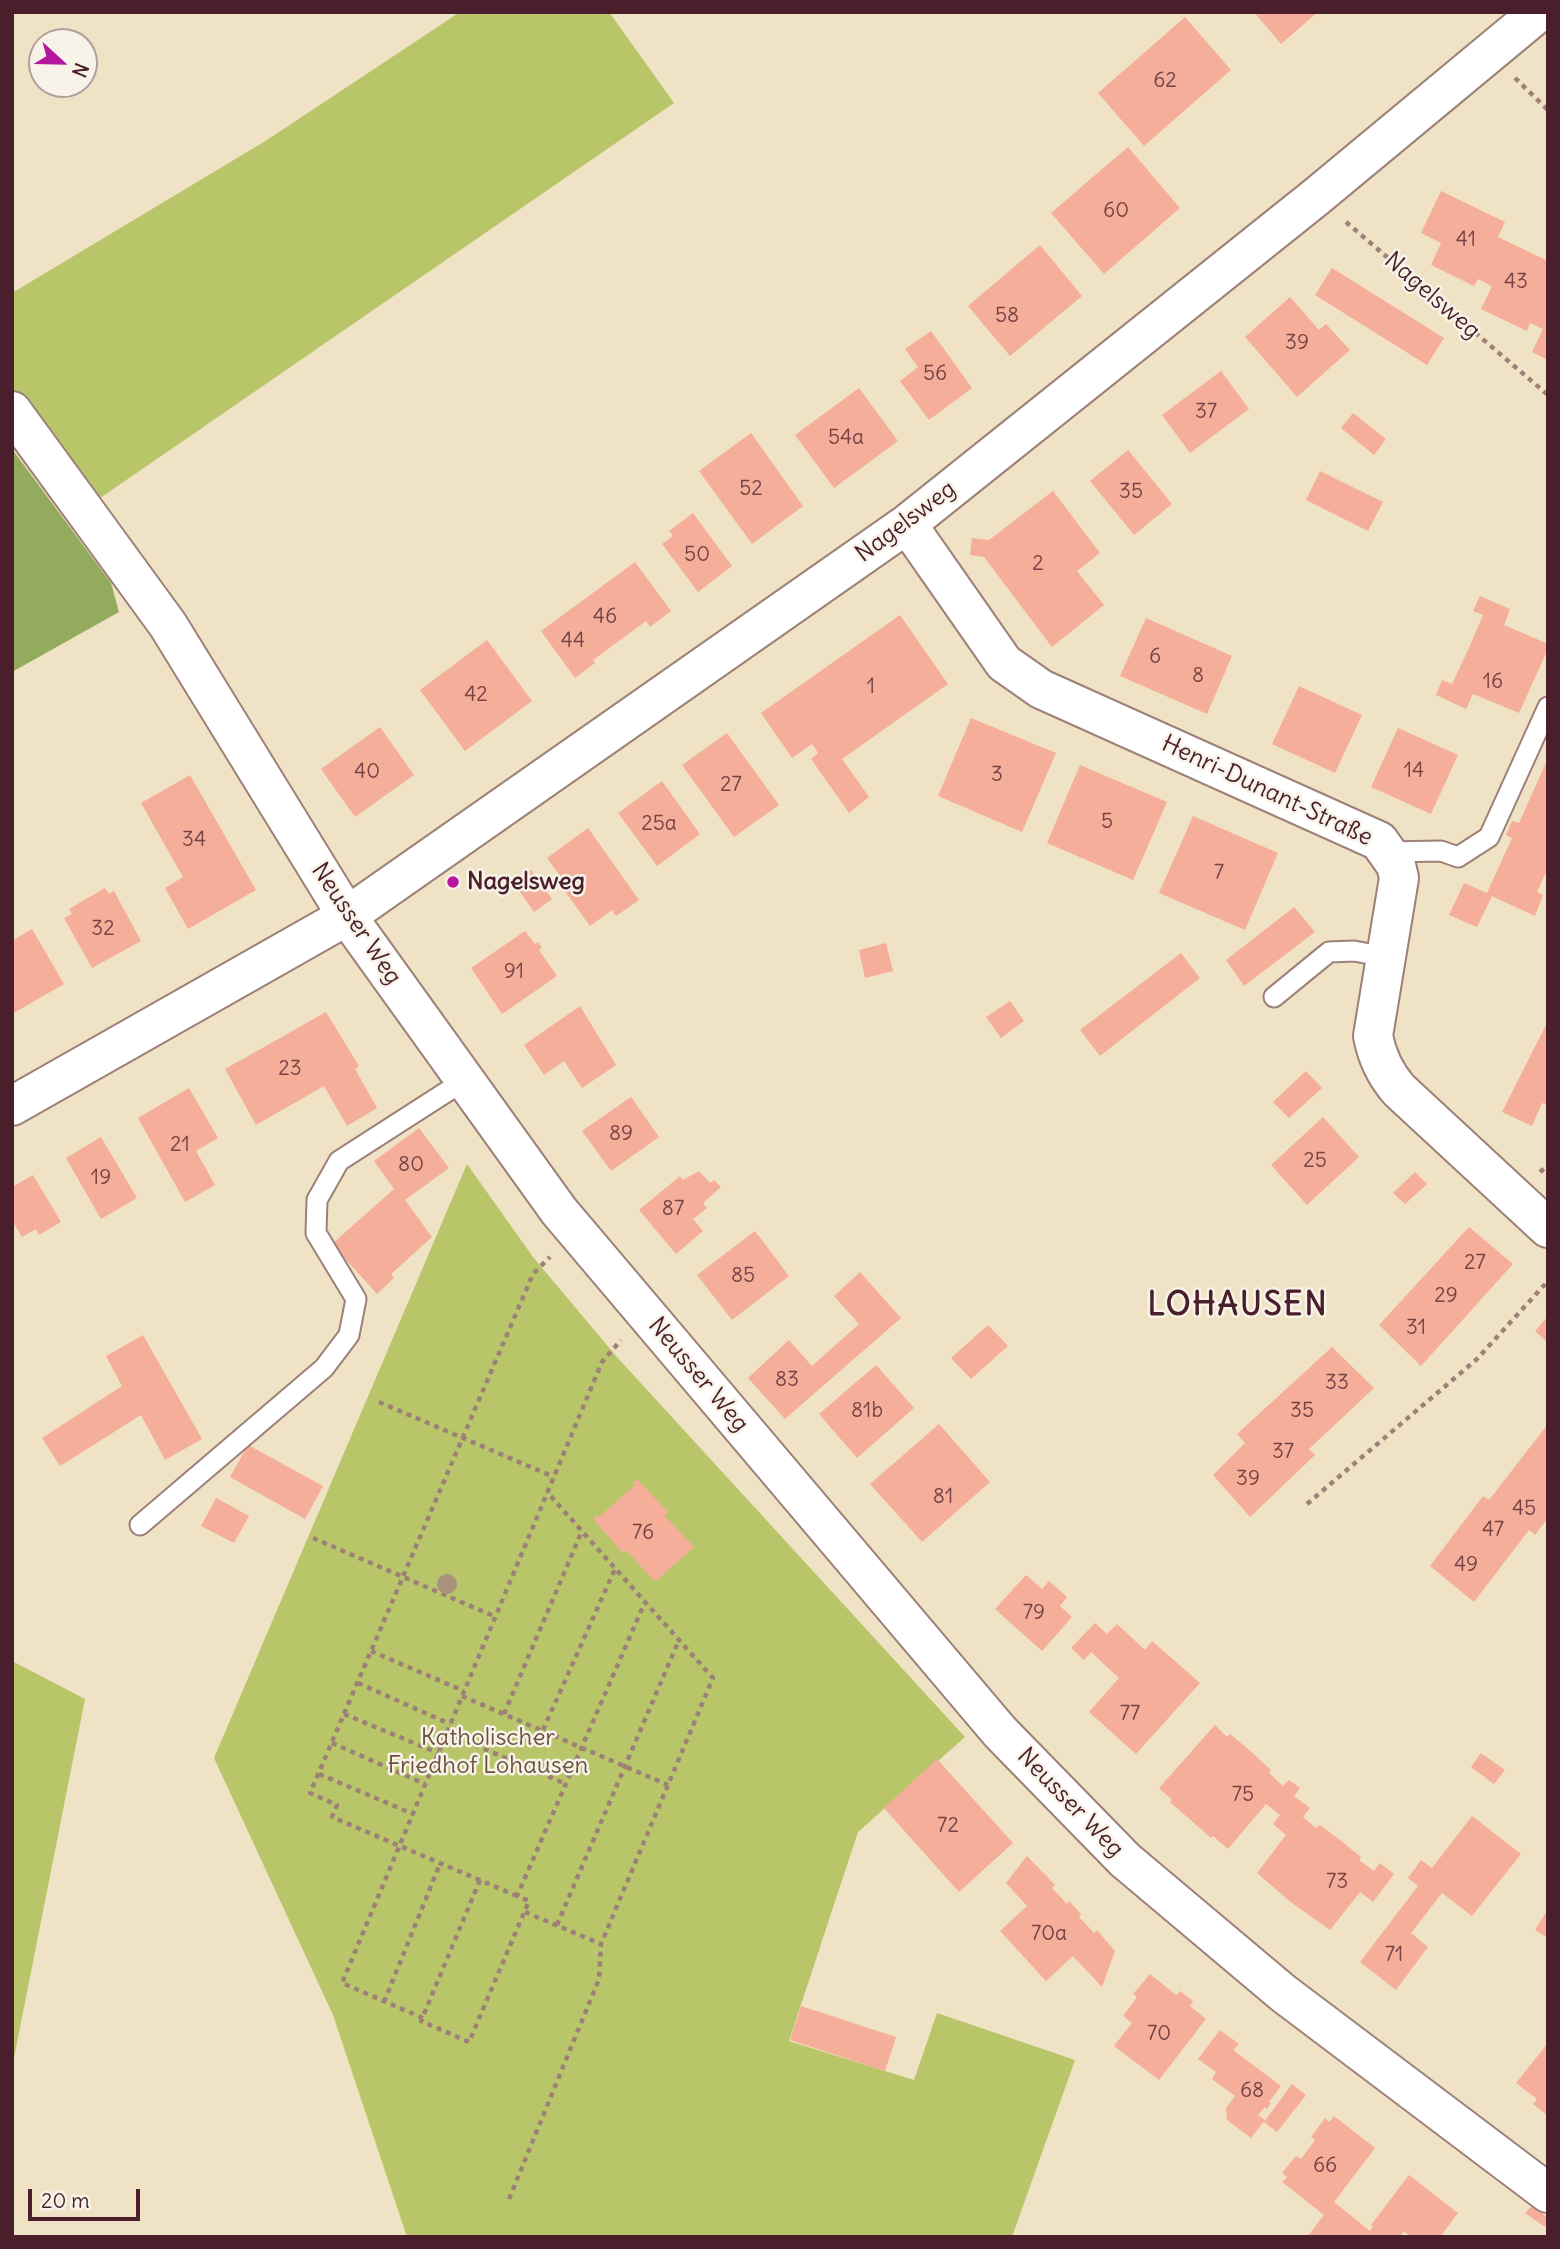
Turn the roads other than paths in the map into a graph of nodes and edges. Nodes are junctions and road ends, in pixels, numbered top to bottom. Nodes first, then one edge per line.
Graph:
1 (1539, 12) edge
2 (12, 411) edge
3 (907, 524) junction
4 (1548, 707) edge
5 (1388, 852) junction
6 (347, 916) junction
7 (1386, 957) junction
8 (1274, 996) dead end
9 (465, 1080) junction
10 (12, 1106) edge
11 (1548, 1228) edge
12 (140, 1525) dead end
13 (1548, 2193) edge

1 - 3 street, Nagelsweg
2 - 6 street, Neusser Weg
3 - 5 street, Henri-Dunant-Straße
3 - 6 street, Nagelsweg
4 - 5 lane
5 - 7 street, Henri-Dunant-Straße
6 - 9 street, Neusser Weg
6 - 10 street, Nagelsweg
7 - 8 lane
7 - 11 street, Henri-Dunant-Straße
9 - 12 lane
9 - 13 street, Neusser Weg

